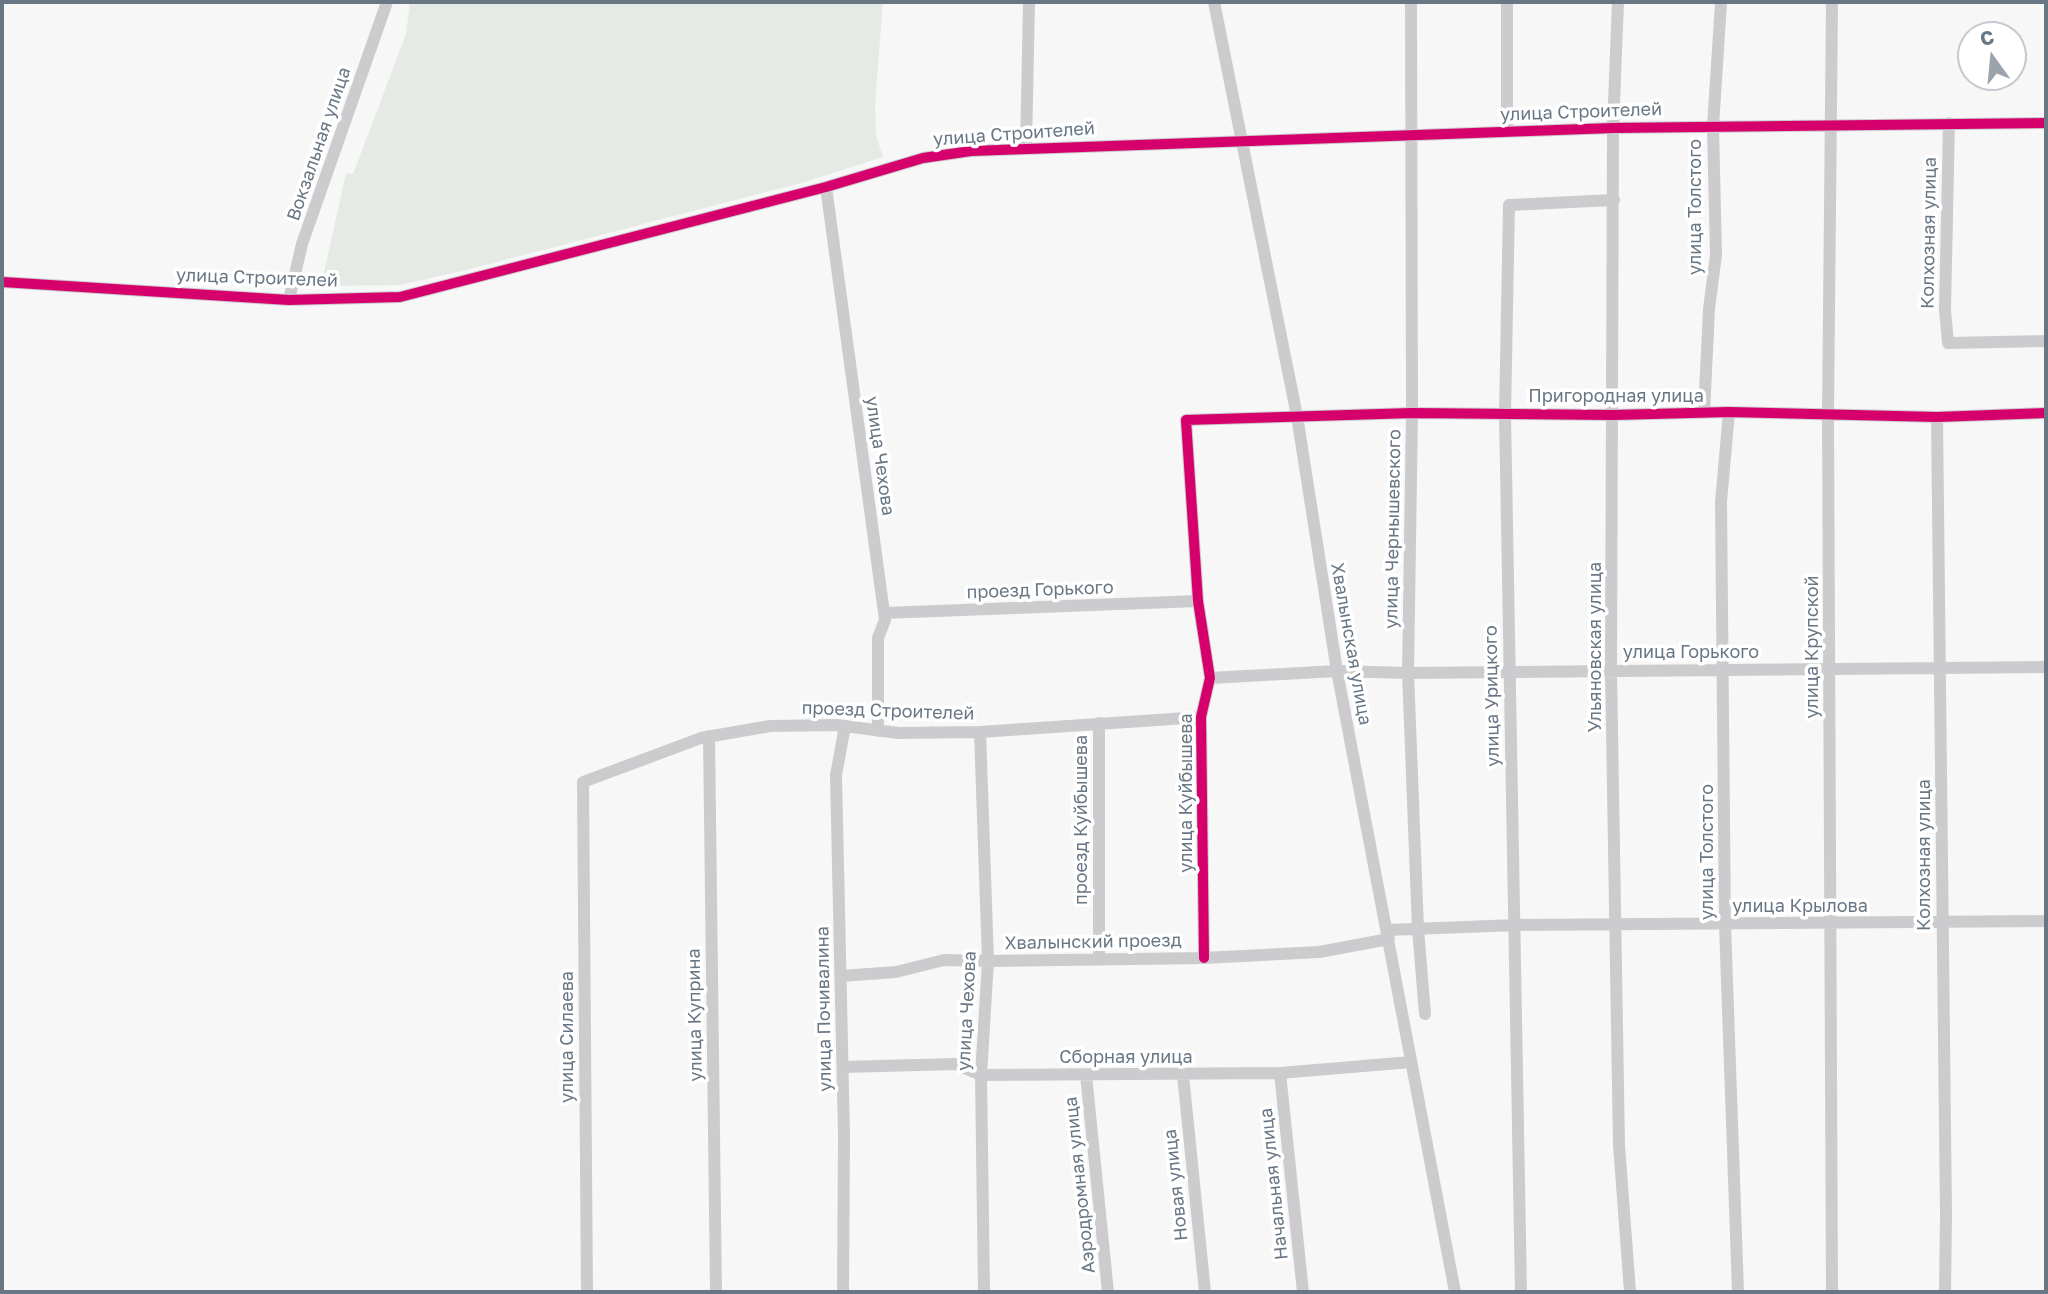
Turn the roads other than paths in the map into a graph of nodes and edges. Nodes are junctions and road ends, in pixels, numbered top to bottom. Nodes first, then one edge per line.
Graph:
1 (387, 2) edge
2 (1029, 2) edge
3 (1214, 2) edge
4 (1411, 2) edge
5 (1507, 2) edge
6 (1618, 2) edge
7 (1721, 2) edge
8 (1832, 2) edge
9 (2046, 122) edge
10 (1831, 124) junction
11 (1949, 124) junction
12 (1713, 127) junction
13 (1614, 128) junction
14 (1507, 132) junction
15 (1412, 134) junction
16 (1240, 141) junction
17 (1026, 149) junction
18 (826, 187) junction
19 (1614, 200) junction
20 (2, 282) edge
21 (289, 300) junction
22 (2046, 341) edge
23 (1729, 412) junction
24 (1412, 413) junction
25 (1704, 413) junction
26 (2046, 413) edge
27 (1505, 414) junction
28 (1828, 414) junction
29 (1614, 415) junction
30 (1297, 416) junction
31 (1937, 417) junction
32 (1186, 420) joint
33 (1198, 601) junction
34 (884, 614) junction
35 (2046, 667) edge
36 (1723, 669) junction
37 (1830, 669) junction
38 (1940, 669) junction
39 (1611, 670) junction
40 (1337, 671) junction
41 (1509, 672) junction
42 (1408, 673) junction
43 (1210, 678) junction
44 (1201, 717) junction
45 (1099, 723) junction
46 (845, 726) junction
47 (878, 730) junction
48 (980, 732) junction
49 (709, 736) junction
50 (583, 782) joint
51 (1941, 921) junction
52 (2046, 921) edge
53 (1725, 924) junction
54 (1831, 924) junction
55 (1516, 925) junction
56 (1617, 925) junction
57 (1418, 929) junction
58 (1388, 935) junction
59 (1204, 958) junction
60 (1099, 959) junction
61 (988, 961) junction
62 (841, 976) junction
63 (1425, 1014) dead end
64 (1411, 1062) junction
65 (843, 1067) junction
66 (1280, 1073) junction
67 (981, 1074) junction
68 (1086, 1075) junction
69 (1183, 1075) junction
70 (587, 1292) edge
71 (716, 1292) edge
72 (843, 1292) edge
73 (984, 1292) edge
74 (1108, 1292) edge
75 (1205, 1292) edge
76 (1303, 1292) edge
77 (1455, 1292) edge
78 (1521, 1292) edge
79 (1630, 1292) edge
80 (1738, 1292) edge
81 (1832, 1292) edge
82 (1945, 1292) edge

1 - 21 street, Вокзальная улица
2 - 17 street
3 - 16 street, Хвалынская улица
4 - 15 street, улица Чернышевского
5 - 14 street
6 - 13 street, Ульяновская улица
7 - 12 street, улица Толстого
8 - 10 street, улица Крупской
9 - 11 street, улица Строителей
10 - 11 street, улица Строителей
10 - 12 street, улица Строителей
10 - 28 street, улица Крупской
11 - 22 street, Колхозная улица
12 - 13 street, улица Строителей
12 - 25 street, улица Толстого
13 - 14 street, улица Строителей
13 - 19 street, Ульяновская улица
14 - 15 street, улица Строителей
15 - 16 street, улица Строителей
15 - 24 street, улица Чернышевского
16 - 17 street, улица Строителей
16 - 30 street, Хвалынская улица
17 - 18 street, улица Строителей
18 - 21 street, улица Строителей
18 - 34 street, улица Чехова
19 - 27 street, улица Урицкого
19 - 29 street, Ульяновская улица
20 - 21 street, улица Строителей
23 - 25 street, Пригородная улица
23 - 28 street, Пригородная улица
23 - 36 street, улица Толстого
24 - 27 street, Пригородная улица
24 - 30 street, Пригородная улица
24 - 42 street, улица Чернышевского
25 - 29 street, Пригородная улица
26 - 31 street, Пригородная улица
27 - 29 street, Пригородная улица
27 - 41 street, улица Урицкого
28 - 31 street, Пригородная улица
28 - 37 street, улица Крупской
29 - 39 street, Ульяновская улица
30 - 32 street, Пригородная улица
30 - 40 street, Хвалынская улица
31 - 38 street, Колхозная улица
32 - 33 street, улица Куйбышева
33 - 34 street, проезд Горького
33 - 43 street, улица Куйбышева
34 - 47 street, улица Чехова
35 - 38 street, улица Горького
36 - 37 street, улица Горького
36 - 39 street, улица Горького
36 - 53 street, улица Толстого
37 - 38 street, улица Горького
37 - 54 street, улица Крупской
38 - 51 street, Колхозная улица
39 - 41 street, улица Горького
39 - 56 street, Ульяновская улица
40 - 42 street, улица Горького
40 - 43 street, улица Горького
40 - 58 street, Хвалынская улица
41 - 42 street, улица Горького
41 - 55 street, улица Урицкого
42 - 57 street, улица Чернышевского
43 - 44 street, улица Куйбышева
44 - 45 street, проезд Строителей
44 - 59 street, улица Куйбышева
45 - 48 street, проезд Строителей
45 - 60 street, проезд Куйбышева
46 - 47 street, проезд Строителей
46 - 49 street, проезд Строителей
46 - 62 street, улица Почивалина
47 - 48 street, проезд Строителей
48 - 61 street, улица Чехова
49 - 50 street, проезд Строителей
49 - 71 street, улица Куприна
50 - 70 street, улица Силаева
51 - 52 street, улица Крылова
51 - 54 street, улица Крылова
51 - 82 street, Колхозная улица
53 - 54 street, улица Крылова
53 - 56 street, улица Крылова
53 - 80 street, улица Толстого
54 - 81 street, улица Крупской
55 - 56 street, улица Крылова
55 - 57 street, улица Крылова
55 - 78 street, улица Урицкого
56 - 79 street, Ульяновская улица
57 - 58 street, улица Крылова
57 - 63 street, улица Чернышевского
58 - 59 street, Хвалынский проезд
58 - 64 street, Хвалынская улица
59 - 60 street, Хвалынский проезд
60 - 61 street, Хвалынский проезд
61 - 62 street, Хвалынский проезд
61 - 67 street, улица Чехова
62 - 65 street, улица Почивалина
64 - 66 street, Сборная улица
64 - 77 street, Хвалынская улица
65 - 67 street, Сборная улица
65 - 72 street, улица Почивалина
66 - 69 street, Сборная улица
66 - 76 street, Начальная улица
67 - 68 street, Сборная улица
67 - 73 street, улица Чехова
68 - 69 street, Сборная улица
68 - 74 street, Аэродромная улица
69 - 75 street, Новая улица

